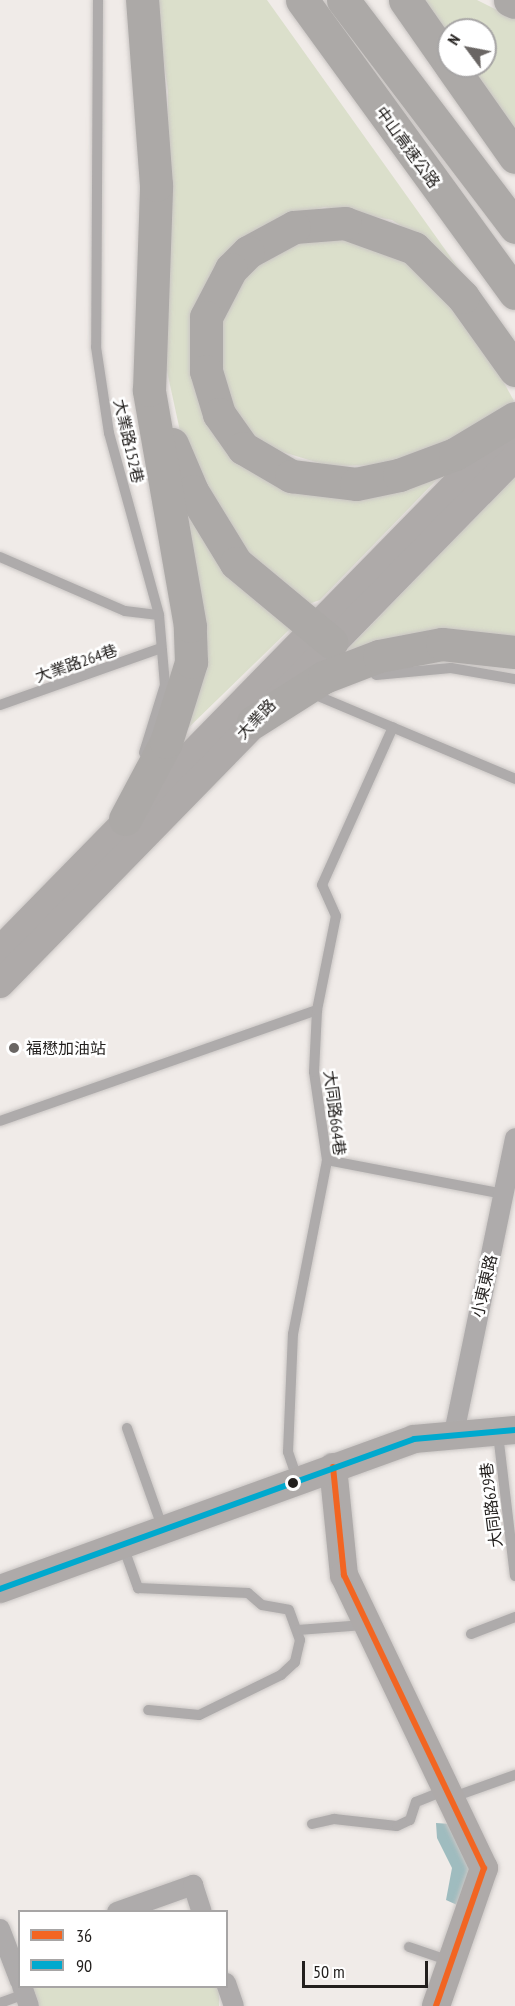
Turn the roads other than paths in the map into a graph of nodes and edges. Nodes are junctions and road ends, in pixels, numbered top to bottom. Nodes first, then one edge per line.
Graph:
1 (98, 0) edge
2 (142, 0) edge
3 (302, 0) edge
4 (343, 0) edge
5 (405, 0) edge
6 (510, 0) edge
7 (515, 2) edge
8 (437, 46) edge
9 (460, 78) edge
10 (515, 157) edge
11 (515, 227) edge
12 (515, 293) edge
13 (510, 363) edge
14 (149, 390) junction
15 (515, 418) edge
16 (515, 425) edge
17 (515, 457) edge
18 (0, 557) edge
19 (159, 615) junction
20 (321, 635) junction
21 (161, 648) junction
22 (515, 652) edge
23 (366, 678) dead end
24 (515, 679) edge
25 (337, 689) dead end
26 (318, 696) junction
27 (0, 705) edge
28 (290, 716) dead end
29 (262, 725) junction
30 (393, 727) junction
31 (515, 779) edge
32 (125, 819) junction
33 (82, 866) junction
34 (0, 950) edge
35 (0, 984) edge
36 (317, 1010) junction
37 (0, 1121) edge
38 (515, 1138) edge
39 (327, 1160) junction
40 (504, 1194) junction
41 (127, 1428) dead end
42 (506, 1430) edge
43 (454, 1433) junction
44 (333, 1467) junction
45 (298, 1481) junction
46 (163, 1530) junction
47 (123, 1545) junction
48 (515, 1576) edge
49 (0, 1589) edge
50 (515, 1617) edge
51 (364, 1625) junction
52 (298, 1630) junction
53 (471, 1634) dead end
54 (148, 1710) dead end
55 (515, 1775) edge
56 (451, 1793) junction
57 (312, 1824) dead end
58 (120, 1910) edge
59 (202, 1910) edge
60 (0, 1929) edge
61 (409, 1947) dead end
62 (9, 1949) edge
63 (453, 1962) junction
64 (18, 1975) edge
65 (228, 1988) edge
66 (24, 1992) edge
67 (0, 2003) edge
68 (439, 2005) edge
69 (234, 2006) edge

1 - 19 lane, 大業路152巷
2 - 14 highway
3 - 12 highway, 中山高速公路
4 - 11 highway
5 - 8 highway
6 - 7 highway
9 - 10 highway
13 - 15 highway
14 - 20 highway
14 - 32 highway
16 - 20 main road, 大業路
17 - 20 main road, 大業路
18 - 19 lane
19 - 21 lane, 大業路152巷
20 - 29 main road, 大業路
20 - 32 main road, 大業路
21 - 27 lane, 大業路264巷
21 - 33 lane, 大業路152巷
22 - 29 highway
23 - 24 lane
25 - 26 lane
26 - 28 lane
26 - 30 lane
29 - 35 main road, 大業路
30 - 31 lane
30 - 36 lane, 大同路664巷
32 - 33 main road, 大業路
33 - 34 main road, 大業路
36 - 37 lane
36 - 39 lane, 大同路664巷
38 - 40 street, 小東東路
39 - 40 lane
39 - 45 lane, 大同路664巷
40 - 43 street, 小東東路
41 - 46 lane
42 - 43 main road
42 - 48 lane, 大同路629巷
43 - 44 main road
44 - 45 main road
44 - 51 main road
45 - 46 main road
46 - 47 main road
47 - 49 main road
47 - 52 lane
50 - 53 lane
51 - 52 lane
51 - 56 main road
52 - 54 lane
55 - 56 lane
56 - 57 lane
56 - 63 main road
58 - 59 street
60 - 62 street
61 - 63 lane
62 - 64 street
63 - 68 main road
65 - 69 street
66 - 67 lane

